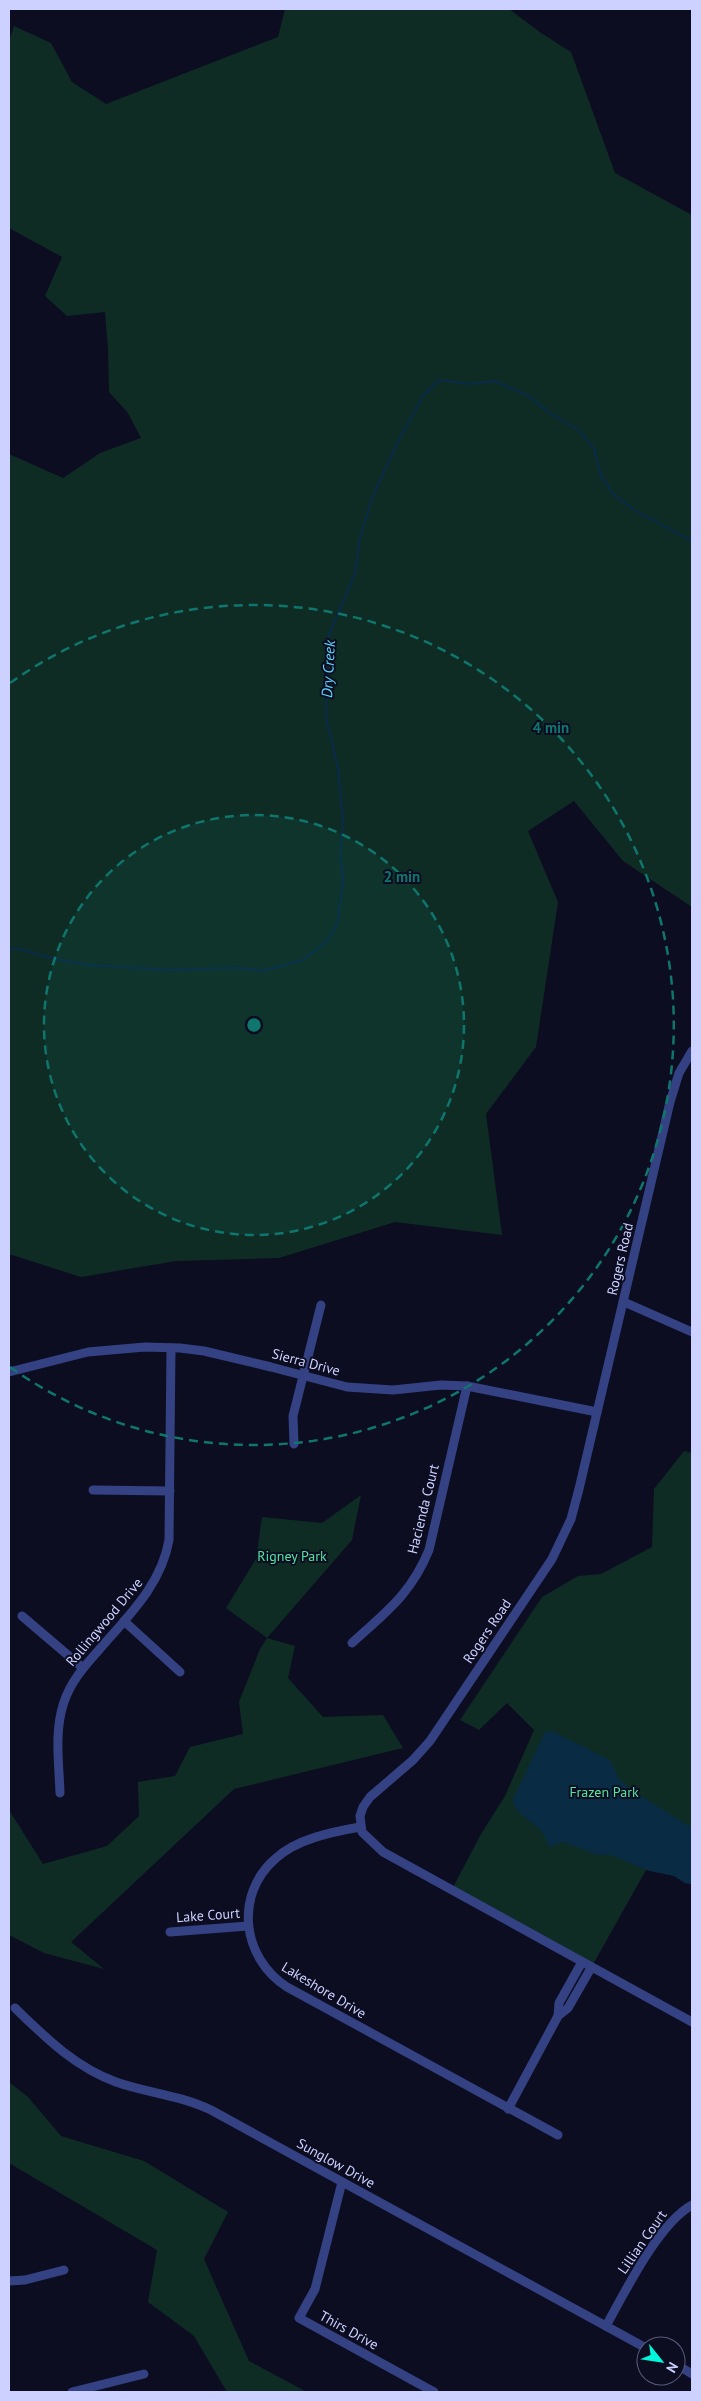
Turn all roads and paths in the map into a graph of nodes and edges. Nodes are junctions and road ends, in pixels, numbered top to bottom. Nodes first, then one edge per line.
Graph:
1 (692, 1051) edge
2 (624, 1302) junction
3 (321, 1305) dead end
4 (692, 1332) edge
5 (171, 1348) junction
6 (9, 1372) edge
7 (302, 1375) junction
8 (467, 1386) junction
9 (597, 1412) junction
10 (294, 1444) dead end
11 (93, 1490) dead end
12 (170, 1491) junction
13 (22, 1616) dead end
14 (124, 1621) junction
15 (352, 1644) dead end
16 (83, 1668) junction
17 (180, 1672) dead end
18 (60, 1793) dead end
19 (360, 1827) junction
20 (248, 1926) junction
21 (170, 1932) dead end
22 (582, 1962) junction
23 (590, 1968) junction
24 (15, 2008) dead end
25 (558, 2016) junction
26 (692, 2022) edge
27 (508, 2109) junction
28 (558, 2135) dead end
29 (342, 2182) junction
30 (692, 2205) edge
31 (64, 2270) dead end
32 (9, 2281) edge
33 (606, 2326) junction
34 (636, 2342) edge
35 (144, 2374) dead end
36 (72, 2392) edge
37 (434, 2392) edge

1 - 2 street, Rogers Road
2 - 4 street
2 - 9 street, Rogers Road
3 - 7 street
5 - 6 street, Sierra Drive
5 - 7 street, Sierra Drive
5 - 12 street, Rollingwood Drive
7 - 8 street, Sierra Drive
7 - 10 street
8 - 9 street, Sierra Drive
8 - 15 street, Hacienda Court
9 - 19 street, Rogers Road
11 - 12 street
12 - 14 street, Rollingwood Drive
13 - 16 street
14 - 16 street, Rollingwood Drive
14 - 17 street
16 - 18 street, Rollingwood Drive
19 - 20 street, Lakeshore Drive
19 - 22 street
20 - 21 street, Lake Court
20 - 27 street, Lakeshore Drive
22 - 23 street
22 - 25 street
23 - 25 street
23 - 26 street
24 - 29 street, Sunglow Drive
25 - 27 street
27 - 28 street, Lakeshore Drive
29 - 33 street, Sunglow Drive
29 - 37 street, Thirs Drive
30 - 33 street, Lillian Court
31 - 32 street
33 - 34 street, Sunglow Drive
35 - 36 street

